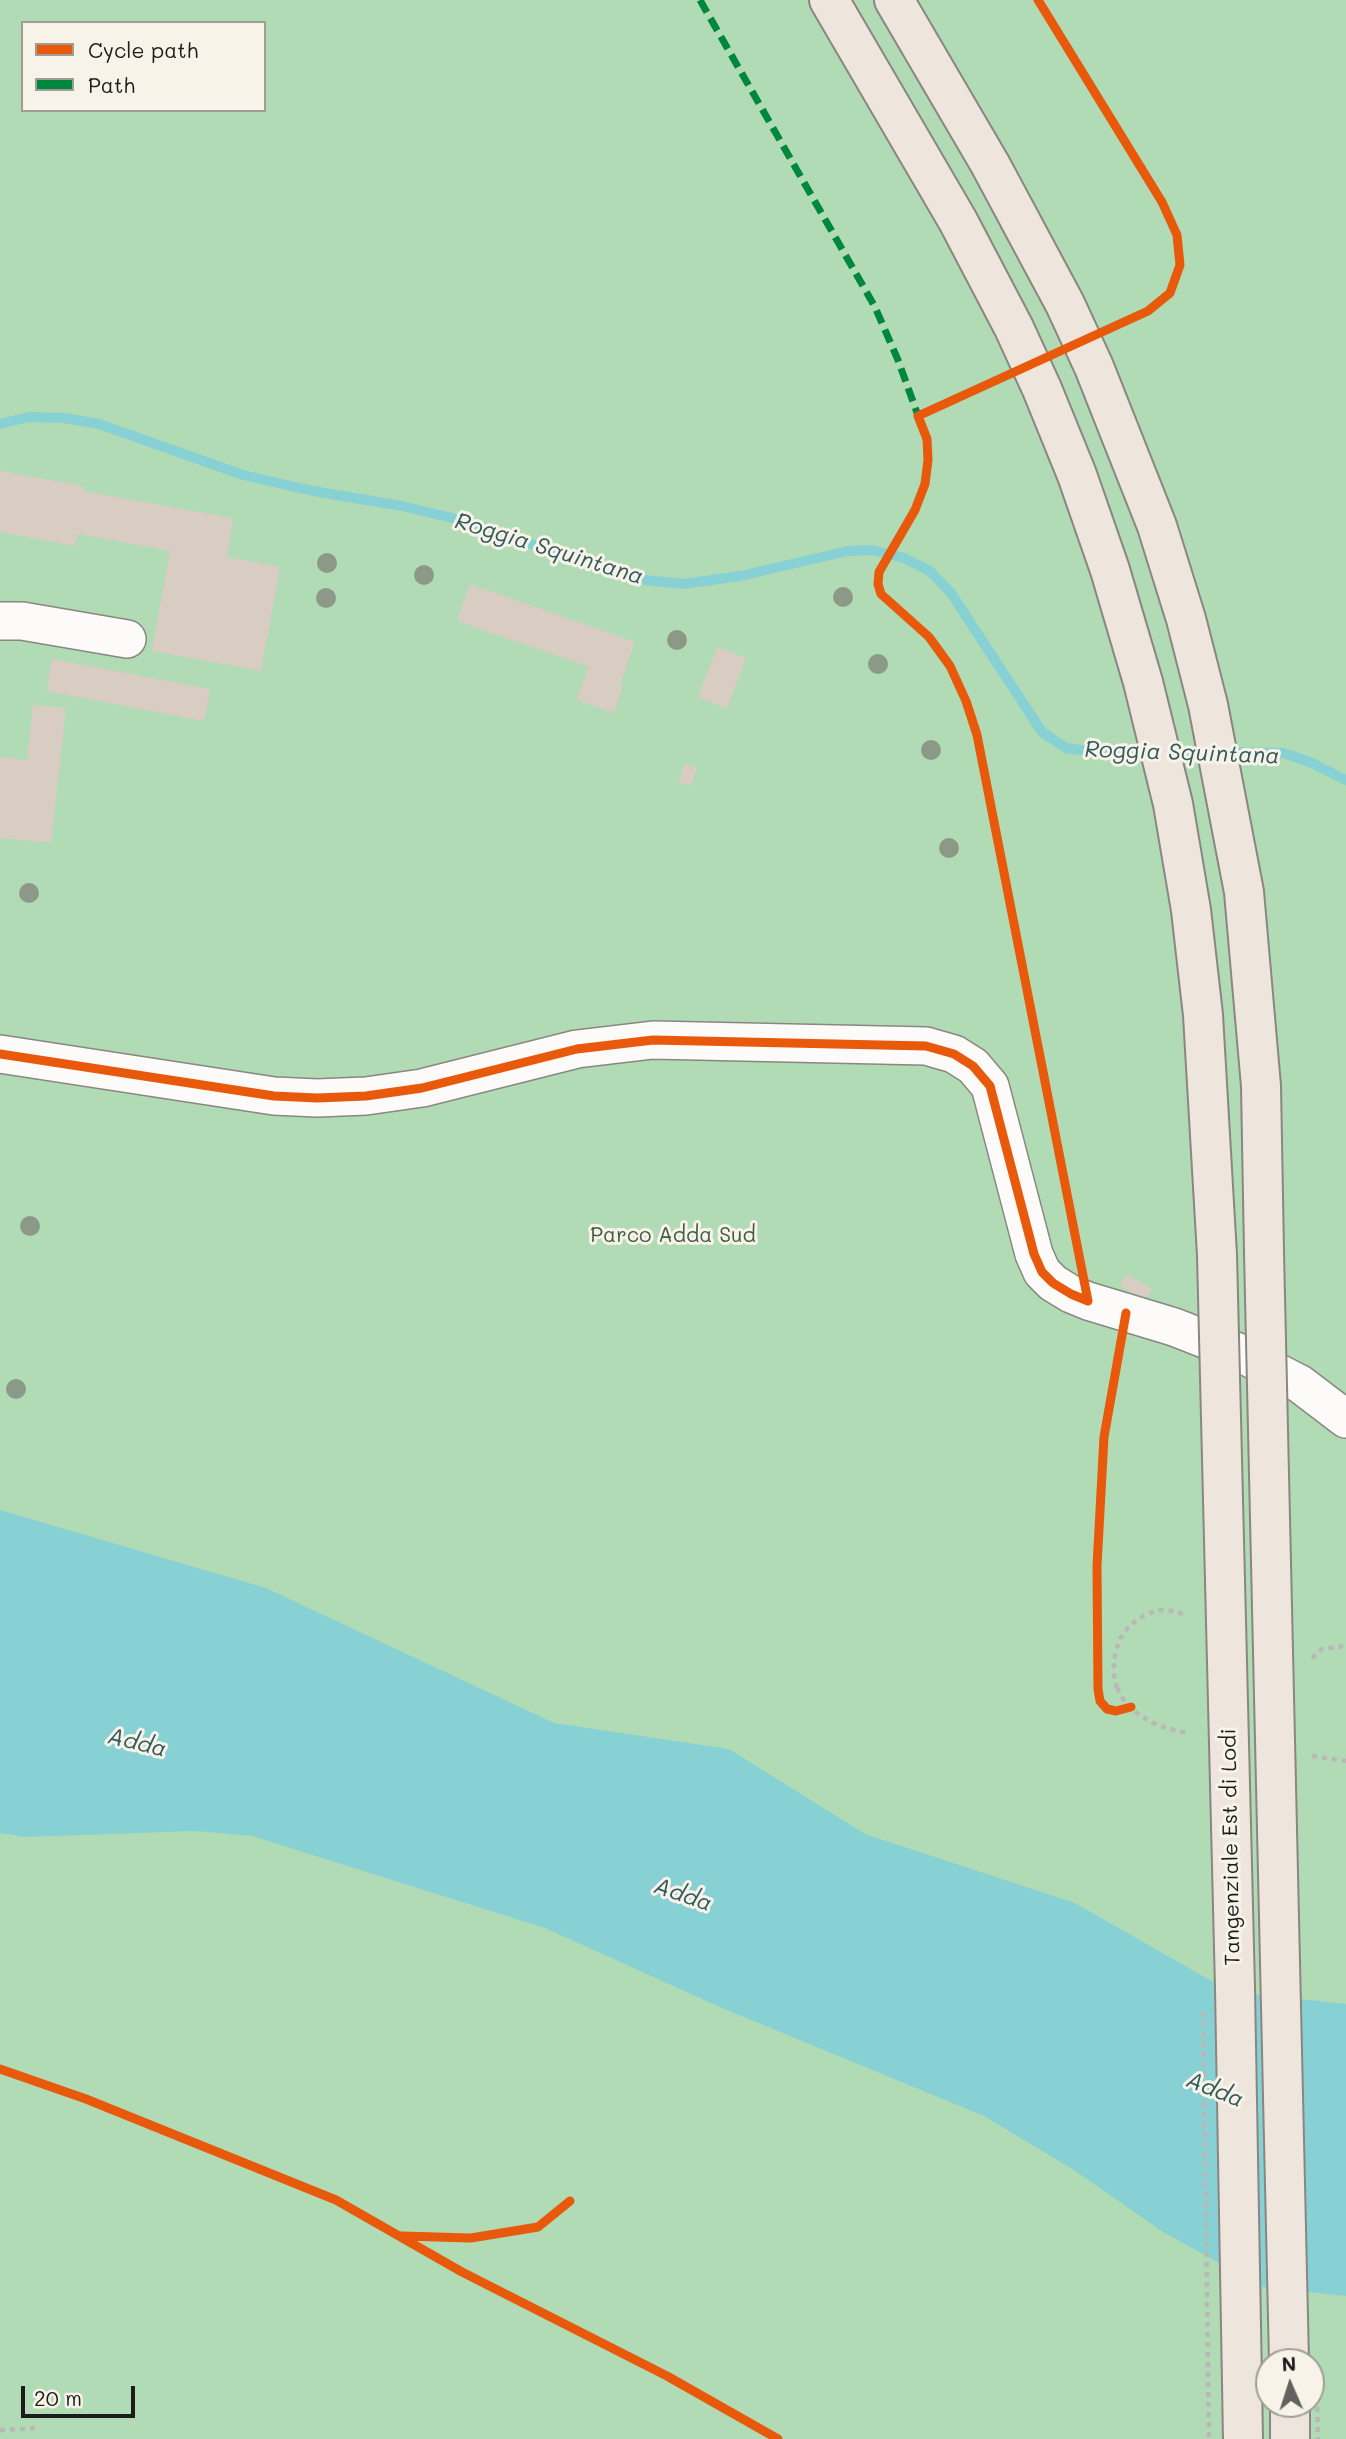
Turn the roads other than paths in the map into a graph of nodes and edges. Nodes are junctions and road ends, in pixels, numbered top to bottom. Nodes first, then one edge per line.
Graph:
1 (829, 0) edge
2 (894, 0) edge
3 (0, 621) edge
4 (127, 639) dead end
5 (0, 1054) edge
6 (1346, 1419) edge
7 (1289, 2348) edge
8 (1290, 2418) edge
9 (1243, 2439) edge
10 (1290, 2439) edge

1 - 9 highway, Tangenziale Est di Lodi, bridge
2 - 7 highway, bridge
3 - 4 street
5 - 6 street
8 - 10 highway

